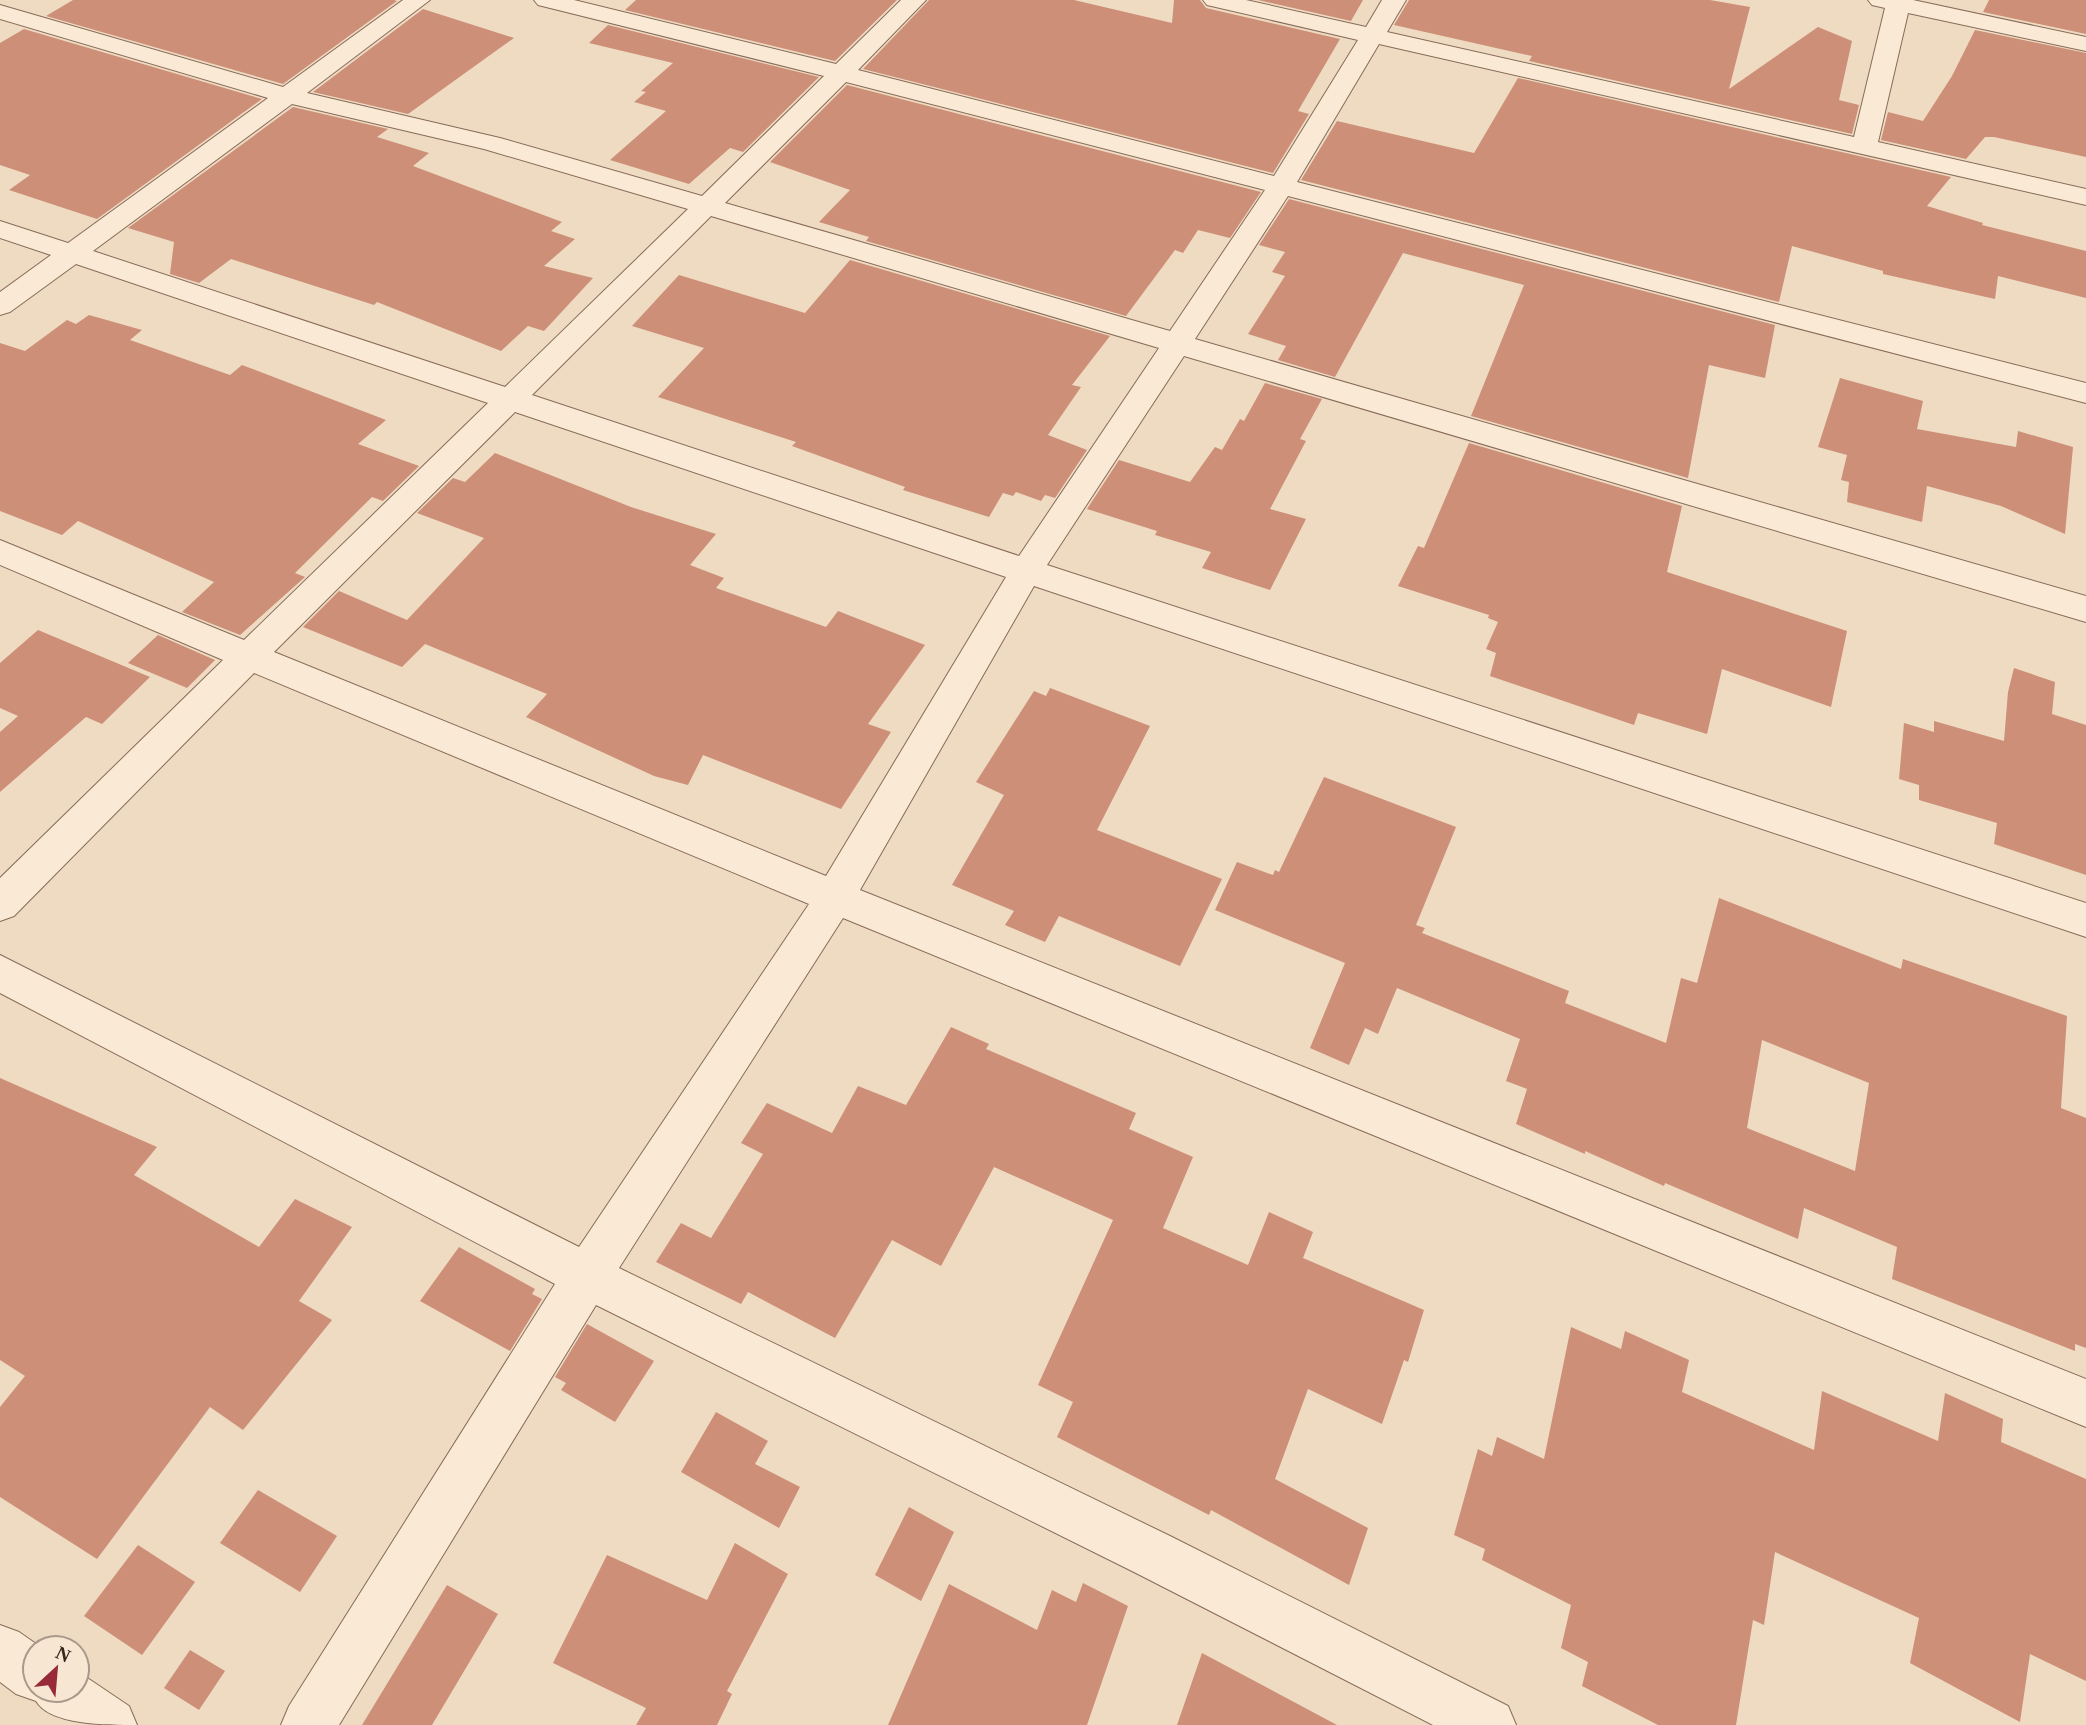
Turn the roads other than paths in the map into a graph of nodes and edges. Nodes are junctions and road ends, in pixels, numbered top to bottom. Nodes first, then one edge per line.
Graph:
1 (418, 0) edge
2 (546, 0) edge
3 (914, 0) edge
4 (1215, 0) edge
5 (1394, 0) edge
6 (1892, 1) edge
7 (0, 12) edge
8 (1371, 36) junction
9 (2086, 44) edge
10 (841, 73) junction
11 (288, 96) junction
12 (1864, 147) junction
13 (1281, 187) junction
14 (2086, 197) edge
15 (707, 206) junction
16 (0, 229) edge
17 (74, 254) junction
18 (0, 306) edge
19 (1179, 344) junction
20 (2086, 393) edge
21 (512, 398) junction
22 (0, 552) edge
23 (1026, 571) junction
24 (2086, 609) edge
25 (246, 656) junction
26 (835, 897) junction
27 (0, 904) edge
28 (2086, 920) edge
29 (0, 973) edge
30 (587, 1276) junction
31 (2086, 1403) edge
32 (0, 1651) edge
33 (21, 1665) edge
34 (79, 1704) edge
35 (110, 1725) edge
36 (308, 1725) edge
37 (1489, 1725) edge

1 - 11 street
2 - 10 street
3 - 10 street
4 - 8 street
5 - 8 street
6 - 9 street
6 - 12 street
7 - 11 street
8 - 12 street
8 - 13 street
10 - 13 street
10 - 15 street
11 - 15 street
11 - 17 street
12 - 14 street
13 - 19 street
13 - 20 street
15 - 19 street
15 - 21 street
16 - 17 street
17 - 18 street
17 - 21 street
19 - 23 street
19 - 24 street
21 - 23 street
21 - 25 street
22 - 25 street
23 - 26 street
23 - 28 street
25 - 26 street
25 - 27 street
26 - 30 street
26 - 31 street
29 - 30 street
30 - 36 street
30 - 37 street
32 - 33 street
34 - 35 street

